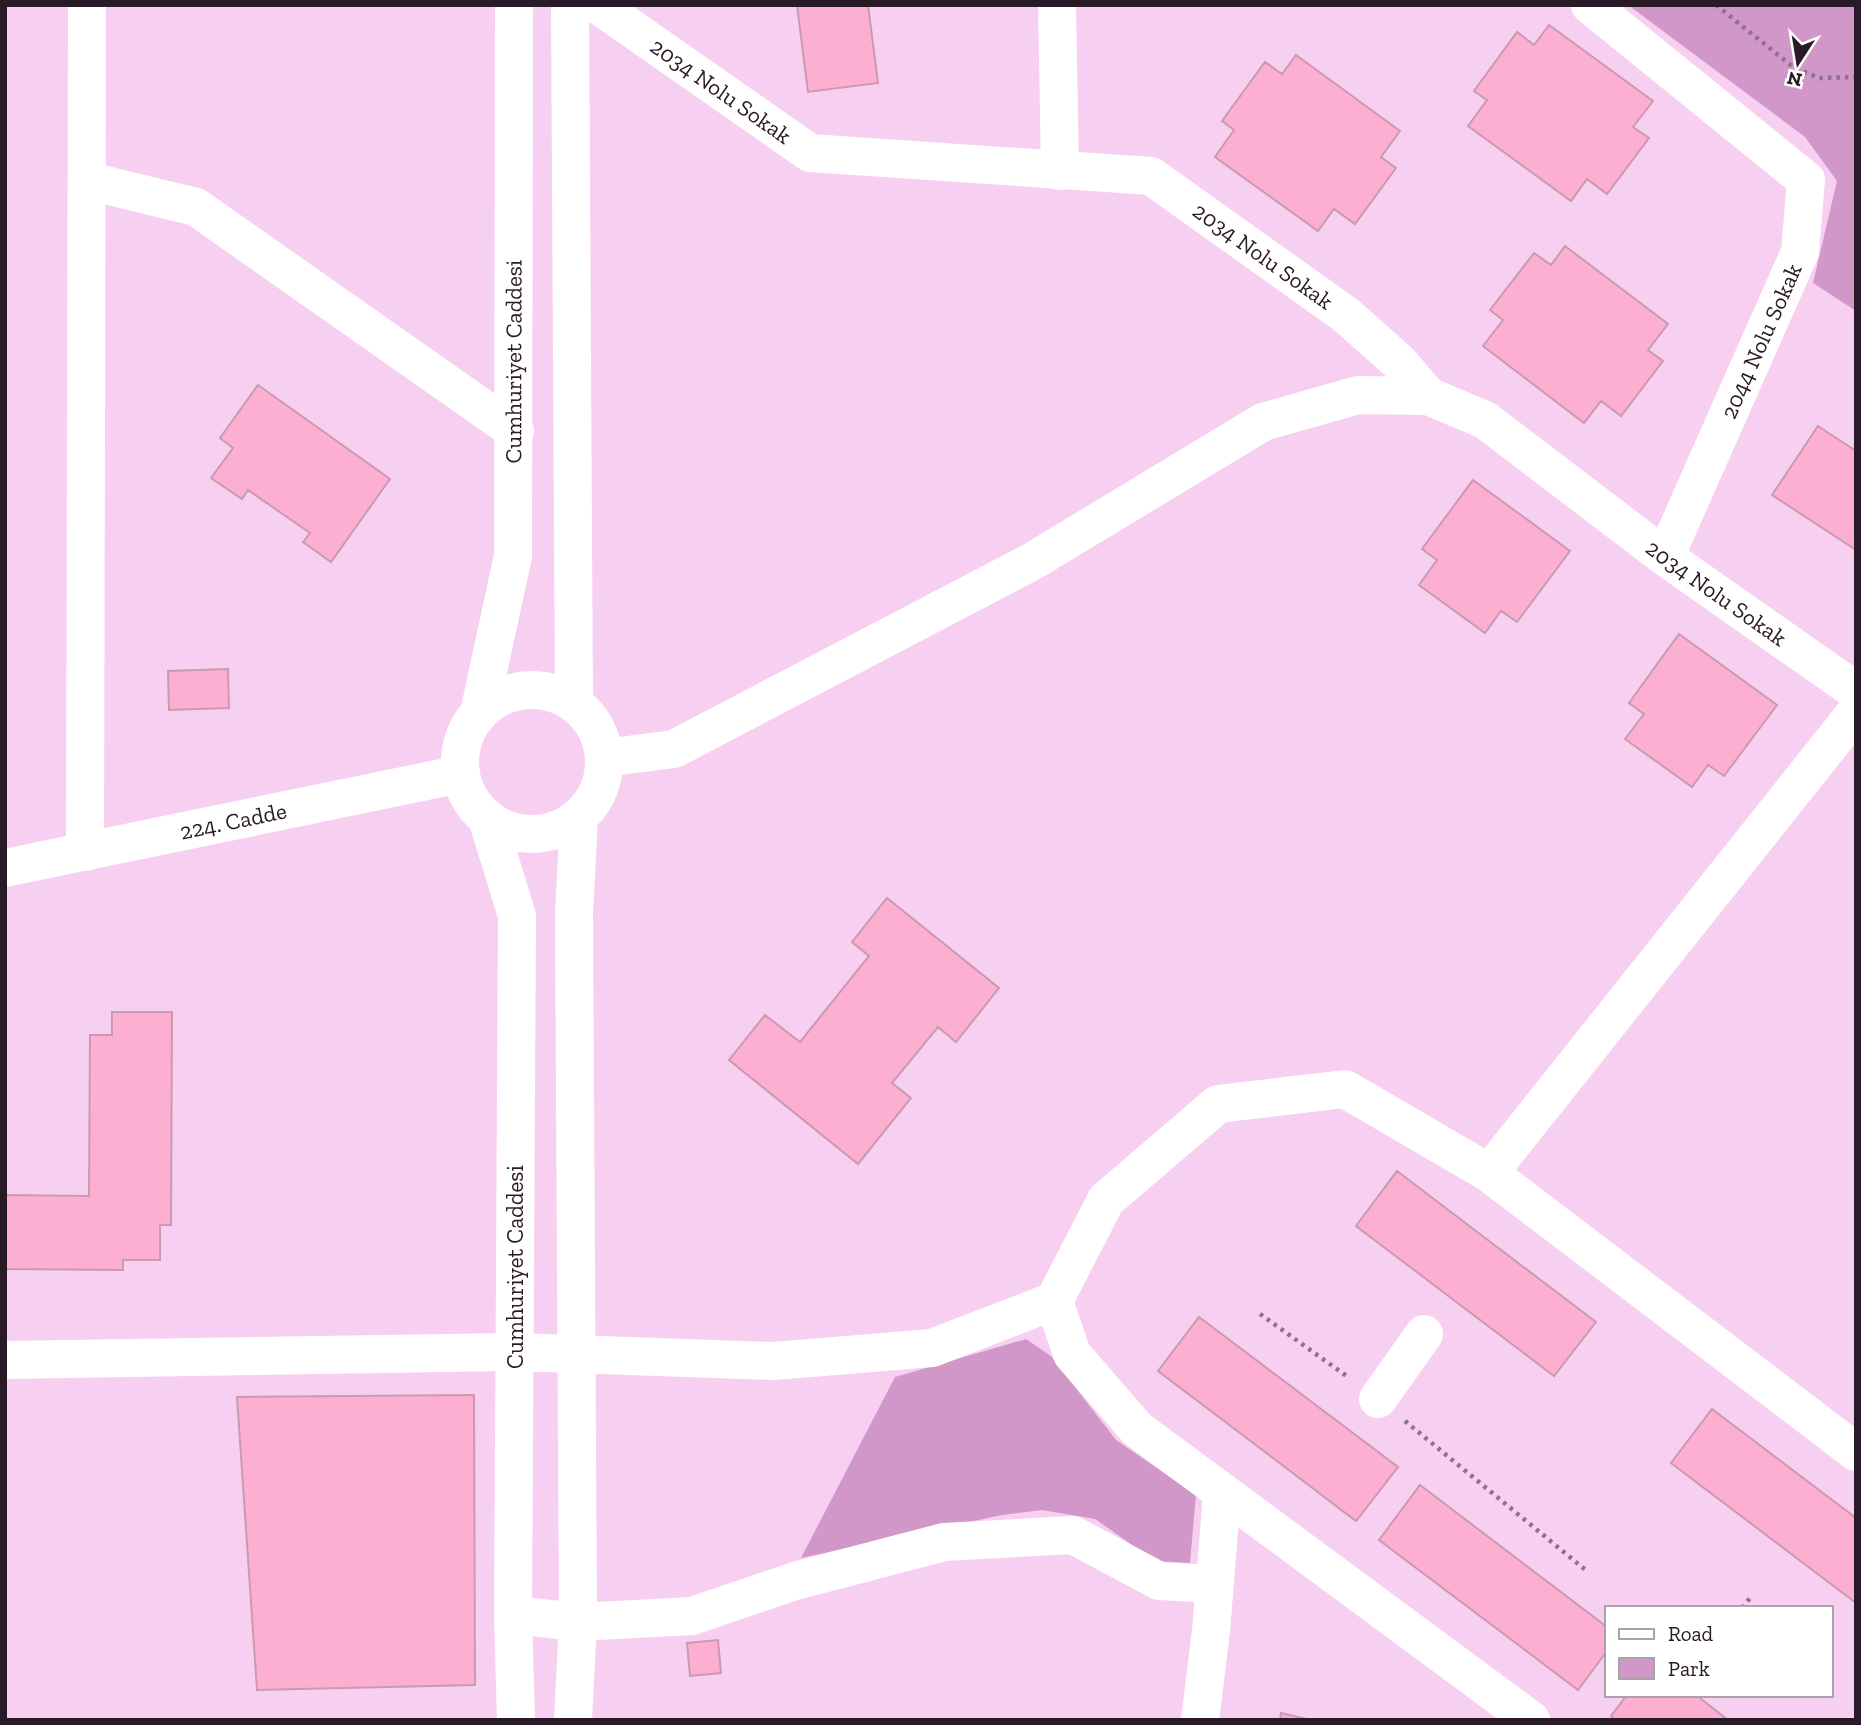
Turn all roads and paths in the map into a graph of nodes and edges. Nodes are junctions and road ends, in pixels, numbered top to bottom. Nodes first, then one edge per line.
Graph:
1 (87, 5) edge
2 (514, 5) edge
3 (570, 5) edge
4 (598, 5) edge
5 (1057, 5) edge
6 (1590, 5) edge
7 (1716, 5) edge
8 (1856, 77) edge
9 (1060, 171) junction
10 (89, 181) junction
11 (1428, 396) junction
12 (515, 430) junction
13 (1665, 557) junction
14 (1856, 691) edge
15 (574, 704) junction
16 (1856, 712) edge
17 (479, 713) junction
18 (604, 758) junction
19 (461, 774) junction
20 (579, 817) junction
21 (486, 818) junction
22 (86, 852) junction
23 (5, 868) edge
24 (1489, 1173) junction
25 (1054, 1301) junction
26 (1260, 1314) dead end
27 (1424, 1335) dead end
28 (515, 1352) junction
29 (578, 1353) junction
30 (5, 1360) edge
31 (1378, 1399) junction
32 (1856, 1452) edge
33 (1222, 1494) junction
34 (1588, 1572) dead end
35 (1214, 1584) junction
36 (1750, 1598) dead end
37 (1744, 1606) edge
38 (513, 1615) junction
39 (578, 1622) junction
40 (516, 1720) edge
41 (573, 1720) edge
42 (1200, 1720) edge
43 (1531, 1720) edge

1 - 10 street
2 - 12 street, Cumhuriyet Caddesi
3 - 15 street
4 - 9 street, 2034 Nolu Sokak
5 - 9 street
6 - 13 street, 2044 Nolu Sokak
7 - 8 path
9 - 11 street, 2034 Nolu Sokak
10 - 12 street
10 - 22 street
11 - 13 street, 2034 Nolu Sokak
11 - 18 street
12 - 17 street, Cumhuriyet Caddesi
13 - 14 street, 2034 Nolu Sokak
15 - 17 street
15 - 18 street
16 - 24 street
17 - 19 street
18 - 20 street
19 - 21 street
19 - 22 street, 224. Cadde
20 - 21 street
20 - 29 street
21 - 28 street, Cumhuriyet Caddesi
22 - 23 street, 224. Cadde
24 - 25 street
24 - 32 street
25 - 29 street
25 - 33 street
26 - 31 path
27 - 31 street
28 - 29 street
28 - 30 street
28 - 38 street, Cumhuriyet Caddesi
29 - 39 street
31 - 34 path
33 - 35 street
33 - 43 street
35 - 39 street
35 - 42 street
36 - 37 path
38 - 39 street
38 - 40 street, Cumhuriyet Caddesi
39 - 41 street

